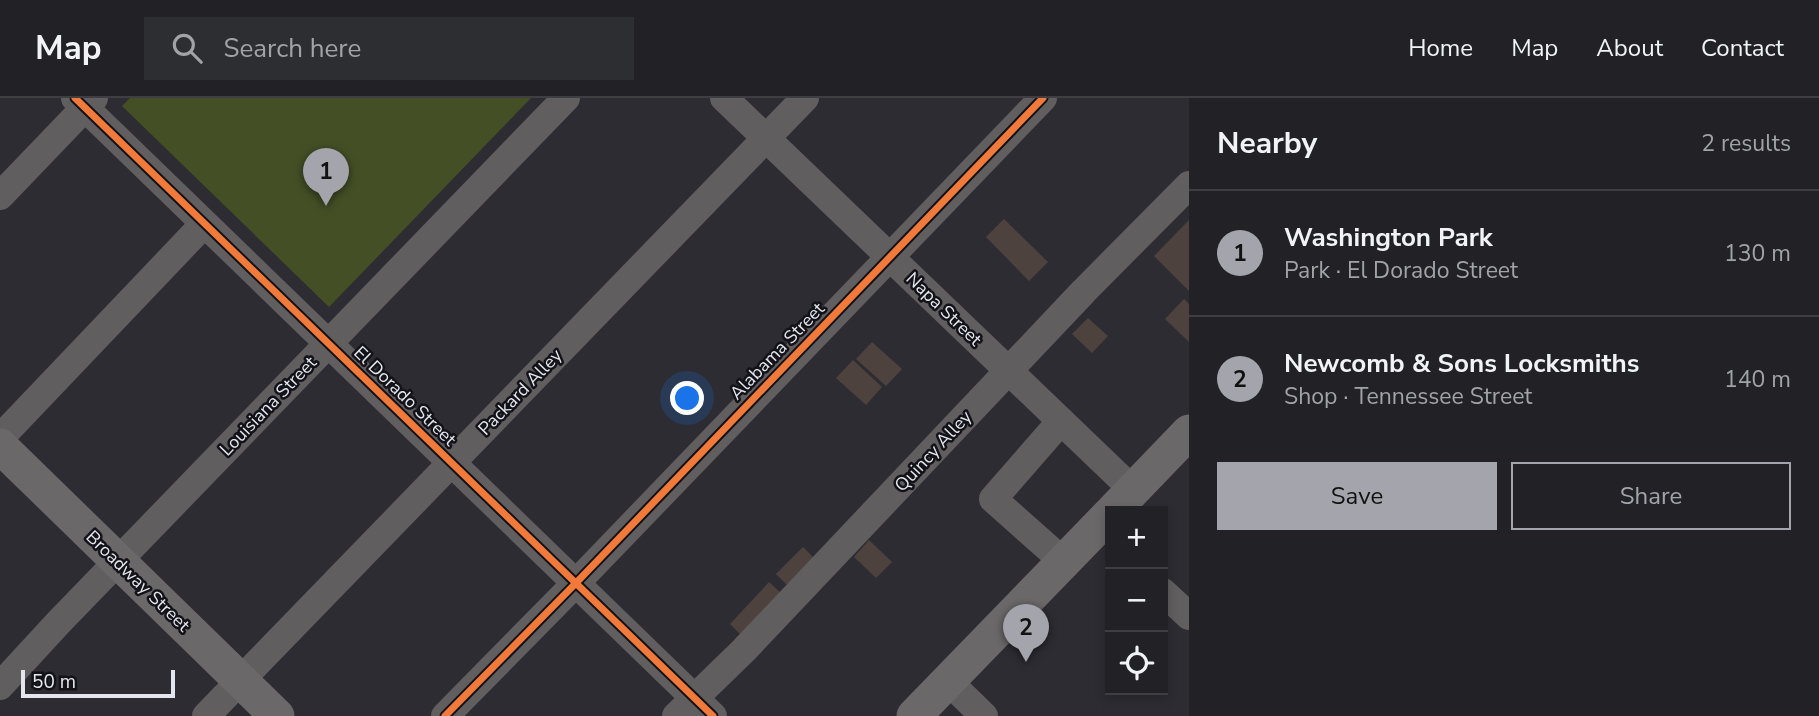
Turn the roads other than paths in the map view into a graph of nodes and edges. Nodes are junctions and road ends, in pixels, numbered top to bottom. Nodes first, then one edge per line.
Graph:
1 (566, 98) edge
2 (724, 98) edge
3 (805, 98) edge
4 (1043, 98) edge
5 (84, 101) edge
6 (766, 138) junction
7 (1189, 185) edge
8 (0, 196) edge
9 (204, 224) junction
10 (890, 257) junction
11 (328, 344) junction
12 (1008, 371) junction
13 (1061, 421) junction
14 (1189, 432) edge
15 (0, 438) edge
16 (0, 446) edge
17 (451, 463) junction
18 (1106, 506) edge
19 (1123, 506) edge
20 (1105, 524) edge
21 (118, 562) junction
22 (1064, 562) junction
23 (576, 583) junction
24 (1168, 597) edge
25 (1189, 616) edge
26 (240, 681) junction
27 (948, 681) junction
28 (0, 686) edge
29 (694, 710) edge
30 (206, 716) edge
31 (277, 716) edge
32 (445, 716) edge
33 (914, 716) edge
34 (984, 716) edge

1 - 11 street, Louisiana Street
2 - 6 street, Napa Street
3 - 6 street, Packard Alley
4 - 10 street, Alabama Street
5 - 8 street
5 - 9 street, El Dorado Street
6 - 10 street, Napa Street
6 - 17 street, Packard Alley
7 - 12 street, Quincy Alley
9 - 11 street, El Dorado Street
9 - 15 street
10 - 12 street, Napa Street
10 - 23 street, Alabama Street
11 - 17 street, El Dorado Street
11 - 21 street, Louisiana Street
12 - 13 street, Napa Street
12 - 29 street, Quincy Alley
13 - 18 street, Napa Street
13 - 22 street
14 - 19 main road
16 - 21 main road, Broadway Street
17 - 23 street, El Dorado Street
17 - 26 street, Packard Alley
20 - 22 main road
21 - 26 main road, Broadway Street
21 - 28 street, Louisiana Street
22 - 27 main road
23 - 29 street, El Dorado Street
23 - 32 street, Alabama Street
24 - 25 street
26 - 30 street, Packard Alley
26 - 31 main road, Broadway Street
27 - 33 main road
27 - 34 street

